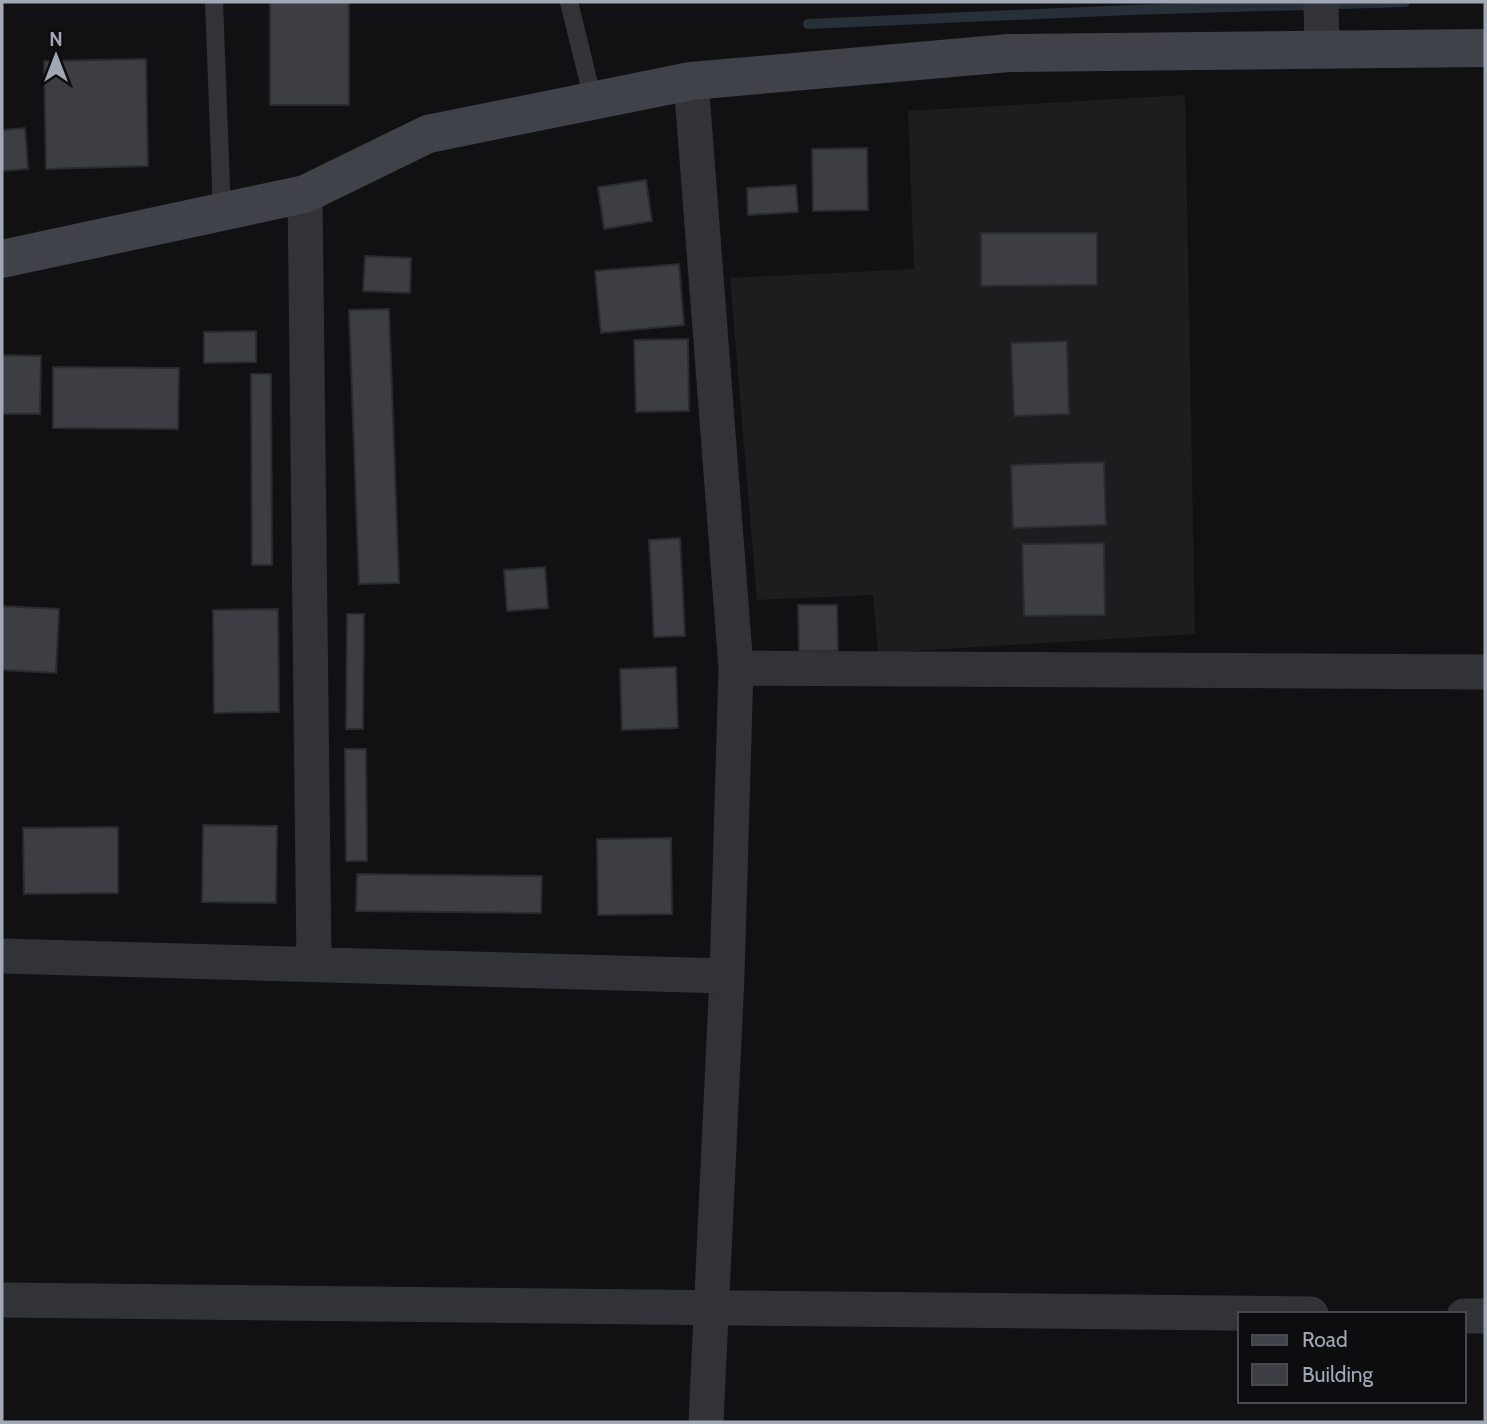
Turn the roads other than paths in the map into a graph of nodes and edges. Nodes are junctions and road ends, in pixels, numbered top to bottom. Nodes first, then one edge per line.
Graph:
1 (214, 2) edge
2 (569, 2) edge
3 (1321, 25) edge
4 (1485, 48) edge
5 (691, 81) junction
6 (593, 100) junction
7 (305, 194) junction
8 (222, 212) junction
9 (2, 259) edge
10 (736, 668) junction
11 (1485, 672) edge
12 (2, 956) edge
13 (314, 963) junction
14 (727, 976) junction
15 (2, 1300) edge
16 (710, 1306) junction
17 (1238, 1313) edge
18 (1466, 1316) edge
19 (1485, 1316) edge
20 (706, 1422) edge

1 - 8 lane
2 - 6 lane
3 - 4 street
3 - 5 street
5 - 6 street
5 - 10 street
6 - 7 street
7 - 8 street
7 - 13 street
8 - 9 street
10 - 11 street
10 - 14 street
12 - 13 street
13 - 14 street
14 - 16 street
15 - 16 street
16 - 17 street
16 - 20 street
18 - 19 street

